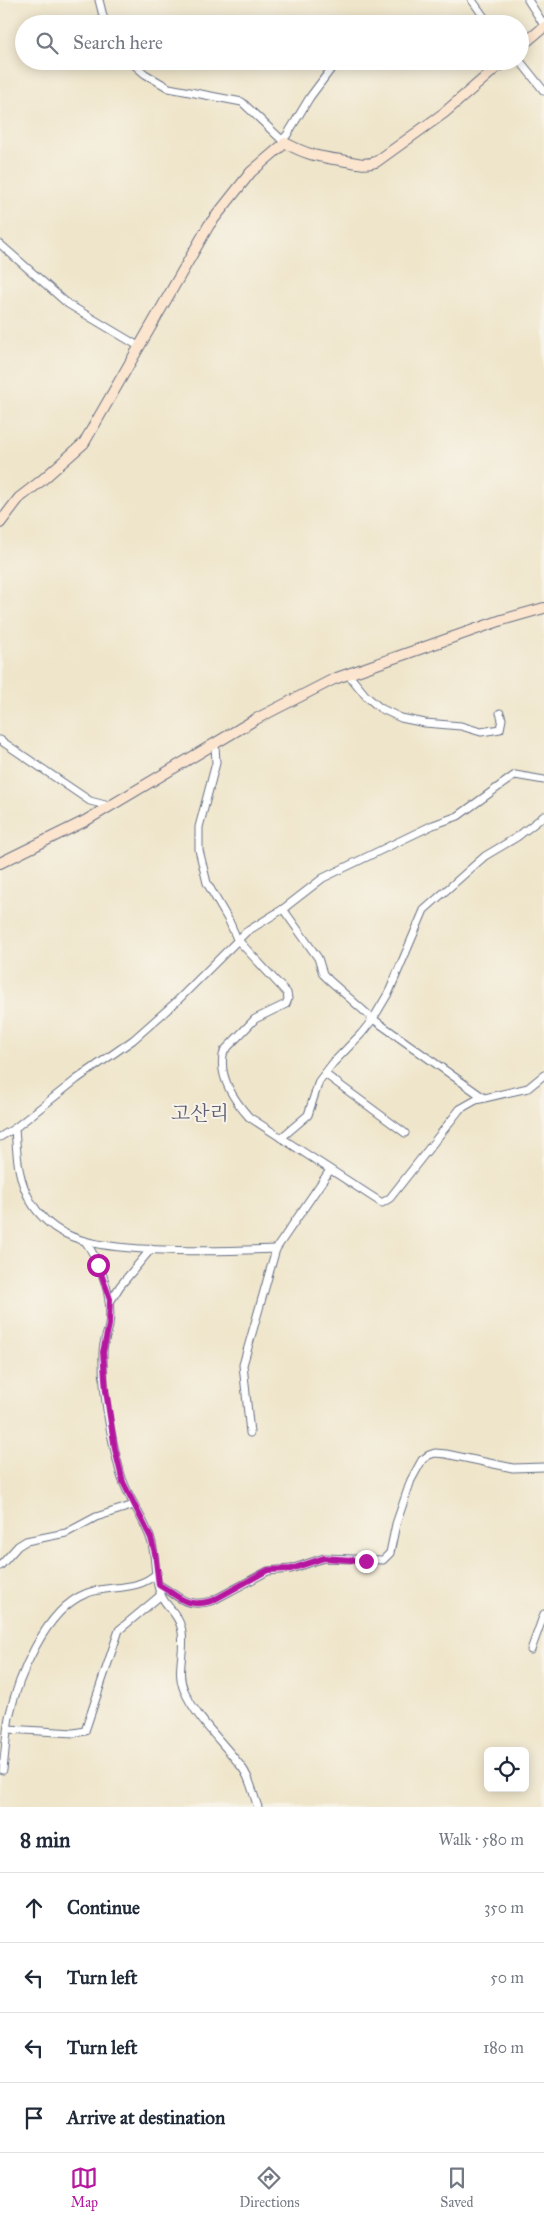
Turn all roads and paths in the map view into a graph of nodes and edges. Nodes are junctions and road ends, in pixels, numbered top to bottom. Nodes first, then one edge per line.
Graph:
1 (99, 0) edge
2 (472, 0) edge
3 (528, 0) edge
4 (103, 15) edge
5 (483, 15) edge
6 (544, 26) edge
7 (529, 39) edge
8 (140, 70) edge
9 (330, 70) edge
10 (494, 70) edge
11 (527, 70) edge
12 (544, 91) edge
13 (283, 141) junction
14 (0, 244) edge
15 (140, 346) junction
16 (0, 523) edge
17 (544, 608) edge
18 (348, 674) junction
19 (500, 713) dead end
20 (0, 740) edge
21 (215, 745) junction
22 (544, 780) edge
23 (109, 806) junction
24 (544, 816) edge
25 (0, 862) edge
26 (283, 909) junction
27 (236, 939) junction
28 (373, 1019) junction
29 (325, 1074) junction
30 (542, 1080) edge
31 (484, 1098) junction
32 (15, 1128) junction
33 (405, 1133) dead end
34 (0, 1137) edge
35 (281, 1138) junction
36 (330, 1170) junction
37 (85, 1241) junction
38 (151, 1249) junction
39 (276, 1249) junction
40 (110, 1302) junction
41 (250, 1433) dead end
42 (544, 1467) edge
43 (134, 1505) junction
44 (0, 1566) edge
45 (156, 1573) junction
46 (159, 1585) junction
47 (161, 1595) junction
48 (544, 1614) edge
49 (531, 1650) dead end
50 (8, 1729) junction
51 (3, 1770) dead end
52 (258, 1807) edge

1 - 4 street
2 - 5 street
3 - 6 street
6 - 7 street
8 - 13 street
9 - 13 street
10 - 13 street
11 - 12 street
13 - 15 street
14 - 15 street
15 - 16 street
17 - 18 street
18 - 19 street
18 - 21 street
20 - 23 street
21 - 23 street
21 - 27 street
22 - 26 street
23 - 25 street
24 - 28 street
26 - 27 street
26 - 28 street
27 - 32 street
27 - 35 street
28 - 29 street
28 - 31 street
29 - 33 street
29 - 35 street
30 - 31 street
31 - 36 street
32 - 34 street
32 - 37 street
35 - 36 street
36 - 39 street
37 - 38 street
37 - 40 street
38 - 39 street
38 - 40 street
39 - 41 street
40 - 43 street
42 - 46 street
43 - 44 street
43 - 45 street
45 - 46 street
45 - 50 street
46 - 47 street
47 - 50 street
47 - 52 street
48 - 49 street
50 - 51 street

